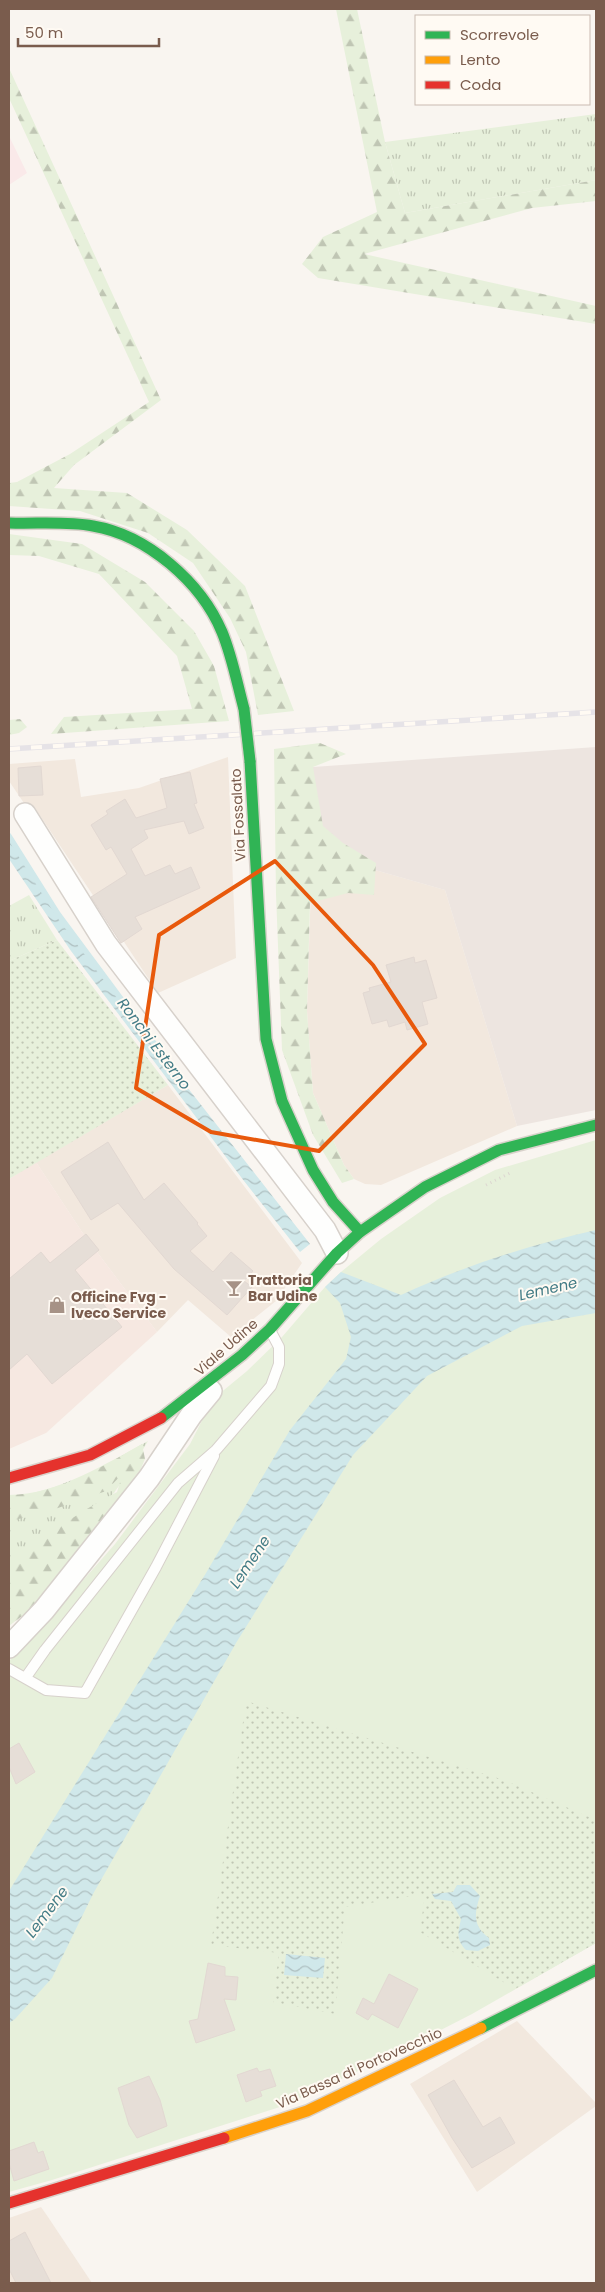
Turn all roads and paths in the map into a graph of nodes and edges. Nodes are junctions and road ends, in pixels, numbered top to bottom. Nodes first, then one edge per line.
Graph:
1 (9, 523) edge
2 (61, 524) junction
3 (92, 538) dead end
4 (207, 628) dead end
5 (229, 654) junction
6 (25, 814) dead end
7 (596, 1125) edge
8 (518, 1170) dead end
9 (484, 1185) dead end
10 (360, 1232) junction
11 (337, 1253) junction
12 (270, 1329) junction
13 (242, 1355) junction
14 (216, 1450) junction
15 (9, 1478) edge
16 (9, 1647) edge
17 (9, 1669) edge
18 (26, 1677) junction
19 (596, 1970) edge
20 (9, 2203) edge

1 - 2 street, Via Fossalato
2 - 3 street
2 - 5 street, Via Fossalato
4 - 5 street
5 - 10 street, Via Fossalato, bridge
6 - 11 street
7 - 10 street, Viale Udine
8 - 9 path
10 - 11 street, Viale Udine
11 - 12 street, Viale Udine
12 - 13 street, Viale Udine
12 - 14 lane
13 - 15 street, Viale Udine
13 - 16 street
14 - 18 lane
14 - 18 lane
17 - 18 lane
19 - 20 street, Via Bassa di Portovecchio

